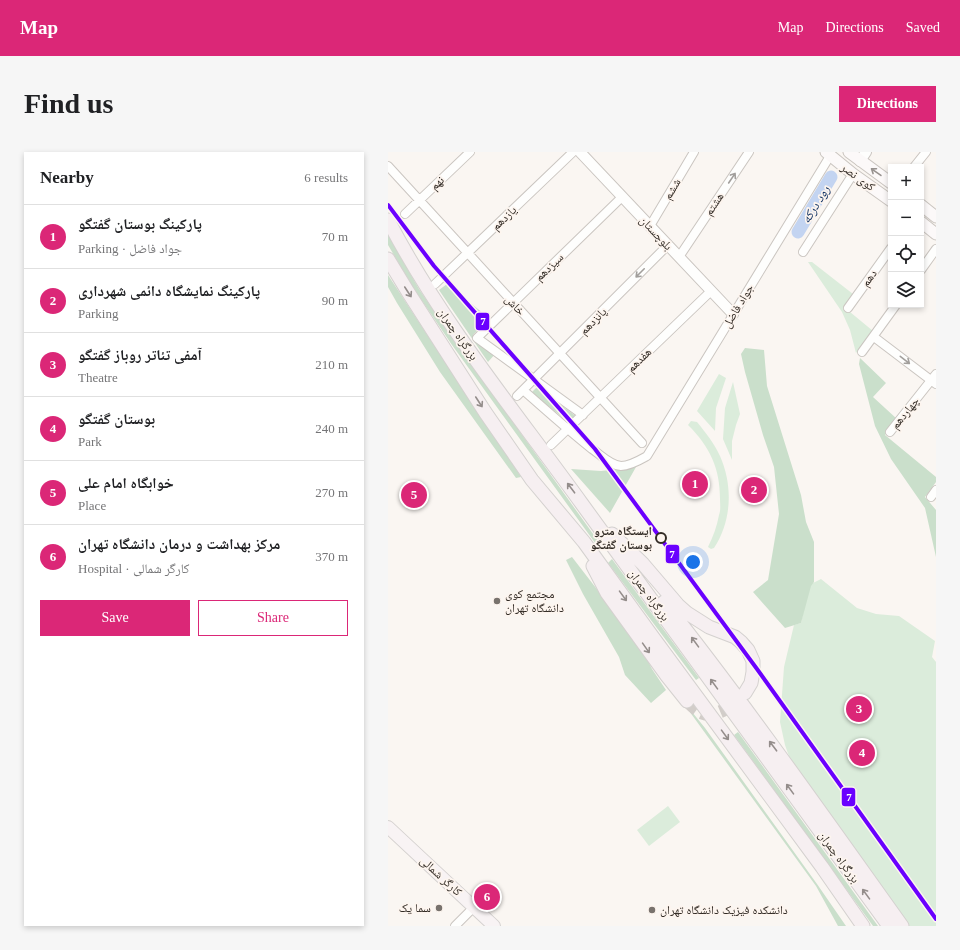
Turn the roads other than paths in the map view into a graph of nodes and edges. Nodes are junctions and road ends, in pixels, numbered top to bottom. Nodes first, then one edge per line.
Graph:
1 (470, 152) edge
2 (573, 152) edge
3 (580, 152) edge
4 (694, 152) edge
5 (749, 152) edge
6 (849, 152) edge
7 (926, 152) edge
8 (828, 154) edge
9 (863, 157) edge
10 (916, 164) edge
11 (388, 166) edge
12 (853, 174) junction
13 (888, 180) edge
14 (622, 197) junction
15 (419, 200) junction
16 (890, 200) edge
17 (924, 207) edge
18 (405, 214) dead end
19 (936, 217) edge
20 (388, 220) edge
21 (924, 224) edge
22 (650, 226) junction
23 (936, 234) edge
24 (668, 245) junction
25 (936, 249) edge
26 (803, 252) dead end
27 (888, 252) edge
28 (468, 253) junction
29 (679, 257) junction
30 (388, 259) edge
31 (924, 266) edge
32 (435, 284) dead end
33 (711, 291) junction
34 (513, 303) junction
35 (848, 308) dead end
36 (894, 308) edge
37 (733, 314) junction
38 (874, 337) junction
39 (862, 352) dead end
40 (560, 354) junction
41 (534, 380) junction
42 (934, 380) edge
43 (601, 398) junction
44 (582, 415) junction
45 (568, 430) junction
46 (890, 432) dead end
47 (642, 443) dead end
48 (551, 445) dead end
49 (582, 503) junction
50 (608, 530) junction
51 (584, 542) junction
52 (744, 693) tunnel mouth
53 (687, 701) tunnel mouth
54 (388, 827) edge
55 (474, 907) junction
56 (455, 926) edge
57 (494, 926) edge
58 (863, 926) edge
59 (889, 926) edge
60 (902, 926) edge

1 - 15 street, نهم
2 - 28 street, یازدهم
3 - 14 street, بلوچستان
4 - 22 street, ششم
29 -> 5 street, هشتم
6 - 9 main road, کوی نصر
7 - 10 street
8 - 12 main road, کوی نصر
8 - 37 street, جواد فاضل
13 -> 9 main road, کوی نصر
11 - 15 street, خاش
12 - 16 main road, کوی نصر
12 - 26 street
14 - 22 street, بلوچستان
14 - 34 street, سیزدهم
15 - 18 street, نهم
15 - 28 street, خاش
17 - 19 main road
49 -> 20 highway, بزرگراه چمران
21 - 23 main road
22 - 24 street, بلوچستان
24 - 29 street, بلوچستان
24 -> 40 street, پانزدهم
25 - 31 street
27 - 35 street, دهم
28 - 32 street, یازدهم
28 - 34 street, خاش
29 - 33 street, بلوچستان
30 -> 51 highway, بزرگراه چمران
33 - 37 street, بلوچستان
33 - 43 street, هفدهم
34 - 40 street, خاش
34 - 41 street, سیزدهم
36 - 38 street
37 - 45 street, جواد فاضل
38 - 39 street
38 -> 42 street
40 - 41 street, پانزدهم
40 - 43 street, خاش
41 - 44 street
41 - 45 street, پانزدهم
42 - 46 street, چهاردهم
43 - 44 street, هفدهم
43 - 47 street, خاش
44 - 45 street, هفدهم
45 - 48 street, هفدهم
49 - 50 highway
59 -> 49 highway, بزرگراه چمران
50 - 52 highway
60 -> 50 highway
51 -> 53 highway
51 -> 58 highway, بزرگراه چمران
54 - 55 main road, کارگر شمالی
55 - 56 street
55 - 57 main road, کارگر شمالی

